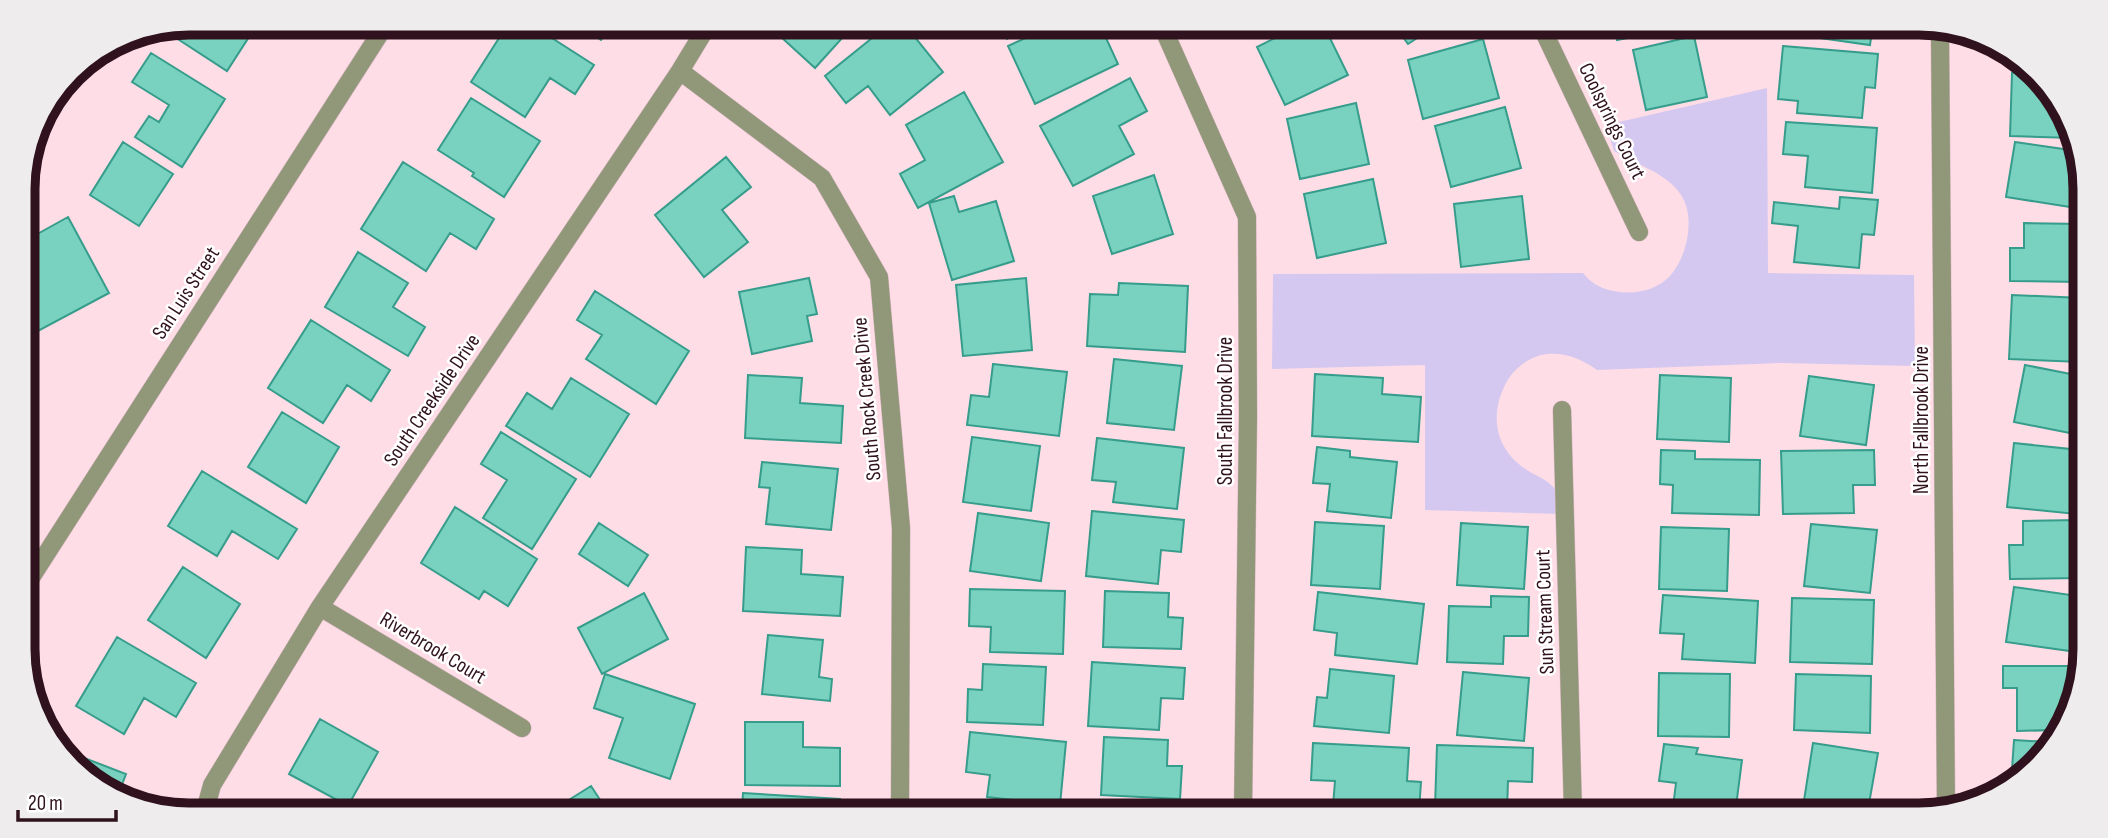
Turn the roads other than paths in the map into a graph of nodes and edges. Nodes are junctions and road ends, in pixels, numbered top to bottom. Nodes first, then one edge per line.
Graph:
1 (379, 35) edge
2 (702, 35) edge
3 (1166, 35) edge
4 (1545, 35) edge
5 (1940, 37) edge
6 (680, 71) junction
7 (1639, 232) dead end
8 (1562, 410) dead end
9 (35, 571) edge
10 (320, 607) junction
11 (522, 729) dead end
12 (1946, 800) edge
13 (207, 803) edge
14 (900, 803) edge
15 (1243, 803) edge
16 (1573, 803) edge

1 - 9 street, San Luis Street
2 - 6 street, South Creekside Drive
3 - 15 street, South Fallbrook Drive
4 - 7 street, Coolsprings Court
5 - 12 street, North Fallbrook Drive
6 - 10 street, South Creekside Drive
6 - 14 street, South Rock Creek Drive
8 - 16 street, Sun Stream Court
10 - 11 street, Riverbrook Court
10 - 13 street, South Creekside Drive

